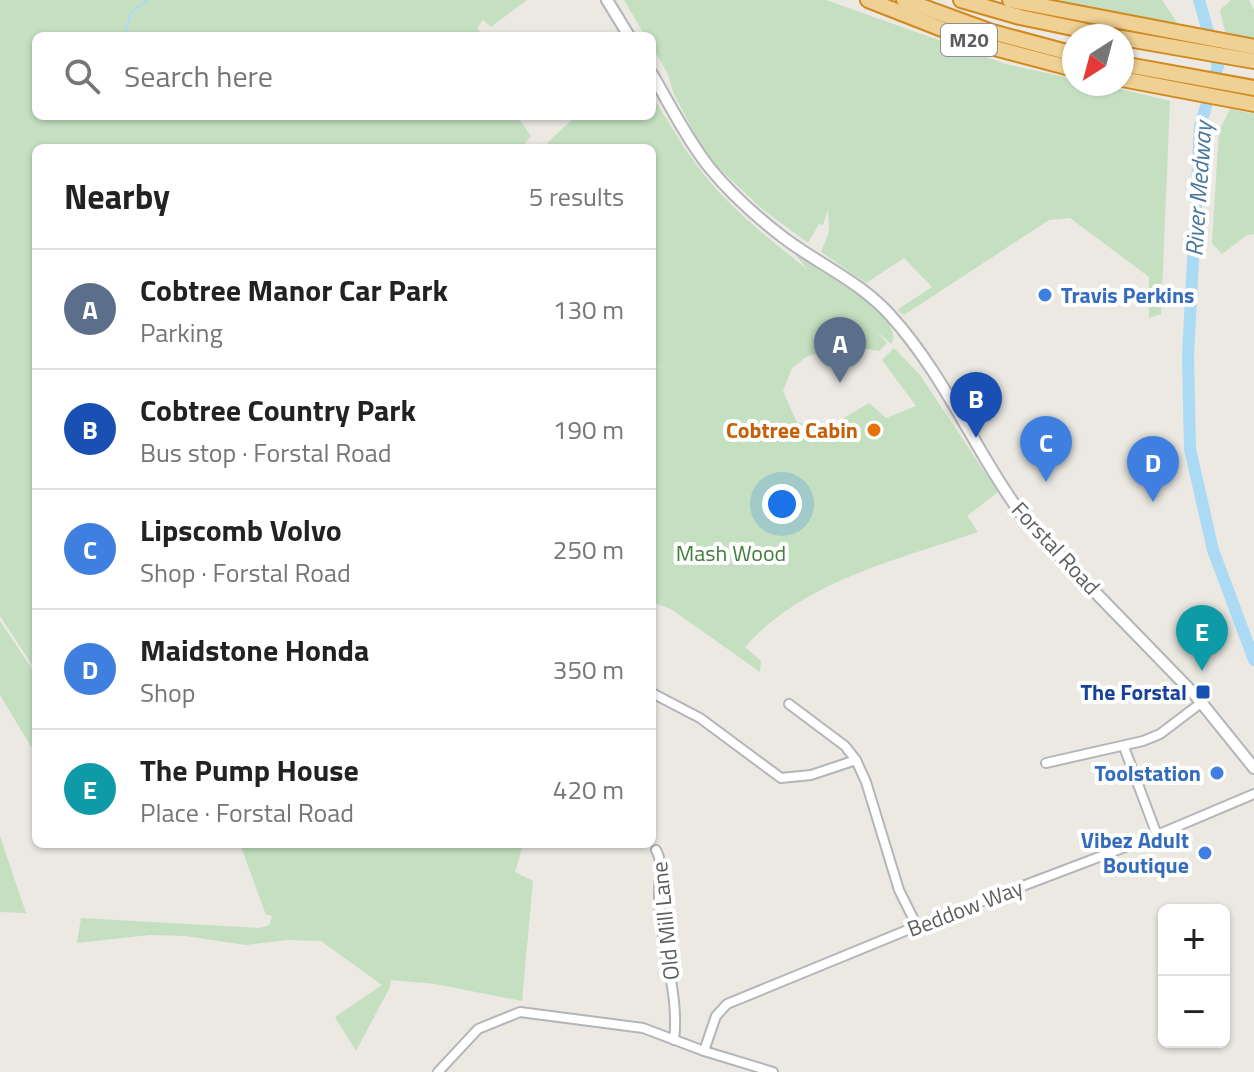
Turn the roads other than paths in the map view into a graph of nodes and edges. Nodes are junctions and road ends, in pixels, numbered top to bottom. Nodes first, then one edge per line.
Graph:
1 (607, 0) edge
2 (868, 0) edge
3 (904, 0) edge
4 (961, 0) edge
5 (1010, 0) edge
6 (1093, 24) edge
7 (1062, 26) edge
8 (627, 32) edge
9 (1134, 35) edge
10 (1062, 51) edge
11 (1249, 53) edge
12 (1062, 66) edge
13 (1134, 74) edge
14 (1134, 75) edge
15 (656, 81) edge
16 (1254, 88) edge
17 (1254, 104) edge
18 (656, 695) edge
19 (1201, 703) junction
20 (789, 704) dead end
21 (1124, 747) junction
22 (856, 760) junction
23 (1046, 763) dead end
24 (1254, 768) edge
25 (1254, 794) edge
26 (1157, 835) junction
27 (656, 850) dead end
28 (917, 926) junction
29 (674, 1040) junction
30 (704, 1051) junction
31 (438, 1072) edge
32 (773, 1072) edge

1 - 8 street
2 - 12 highway, M20
3 - 10 highway, M20
4 - 7 highway, M20
5 - 6 highway, M20
9 - 11 highway, M20
13 - 16 highway
14 - 17 highway
15 - 19 street, Forstal Road
18 - 22 street
19 - 21 street
19 - 24 street, Forstal Road
20 - 22 street
21 - 23 street
21 - 26 street
22 - 28 street
25 - 26 street, Beddow Way
26 - 28 street, Beddow Way
27 - 29 street, Old Mill Lane
28 - 30 street, Beddow Way
29 - 30 street
29 - 31 street
30 - 32 street

